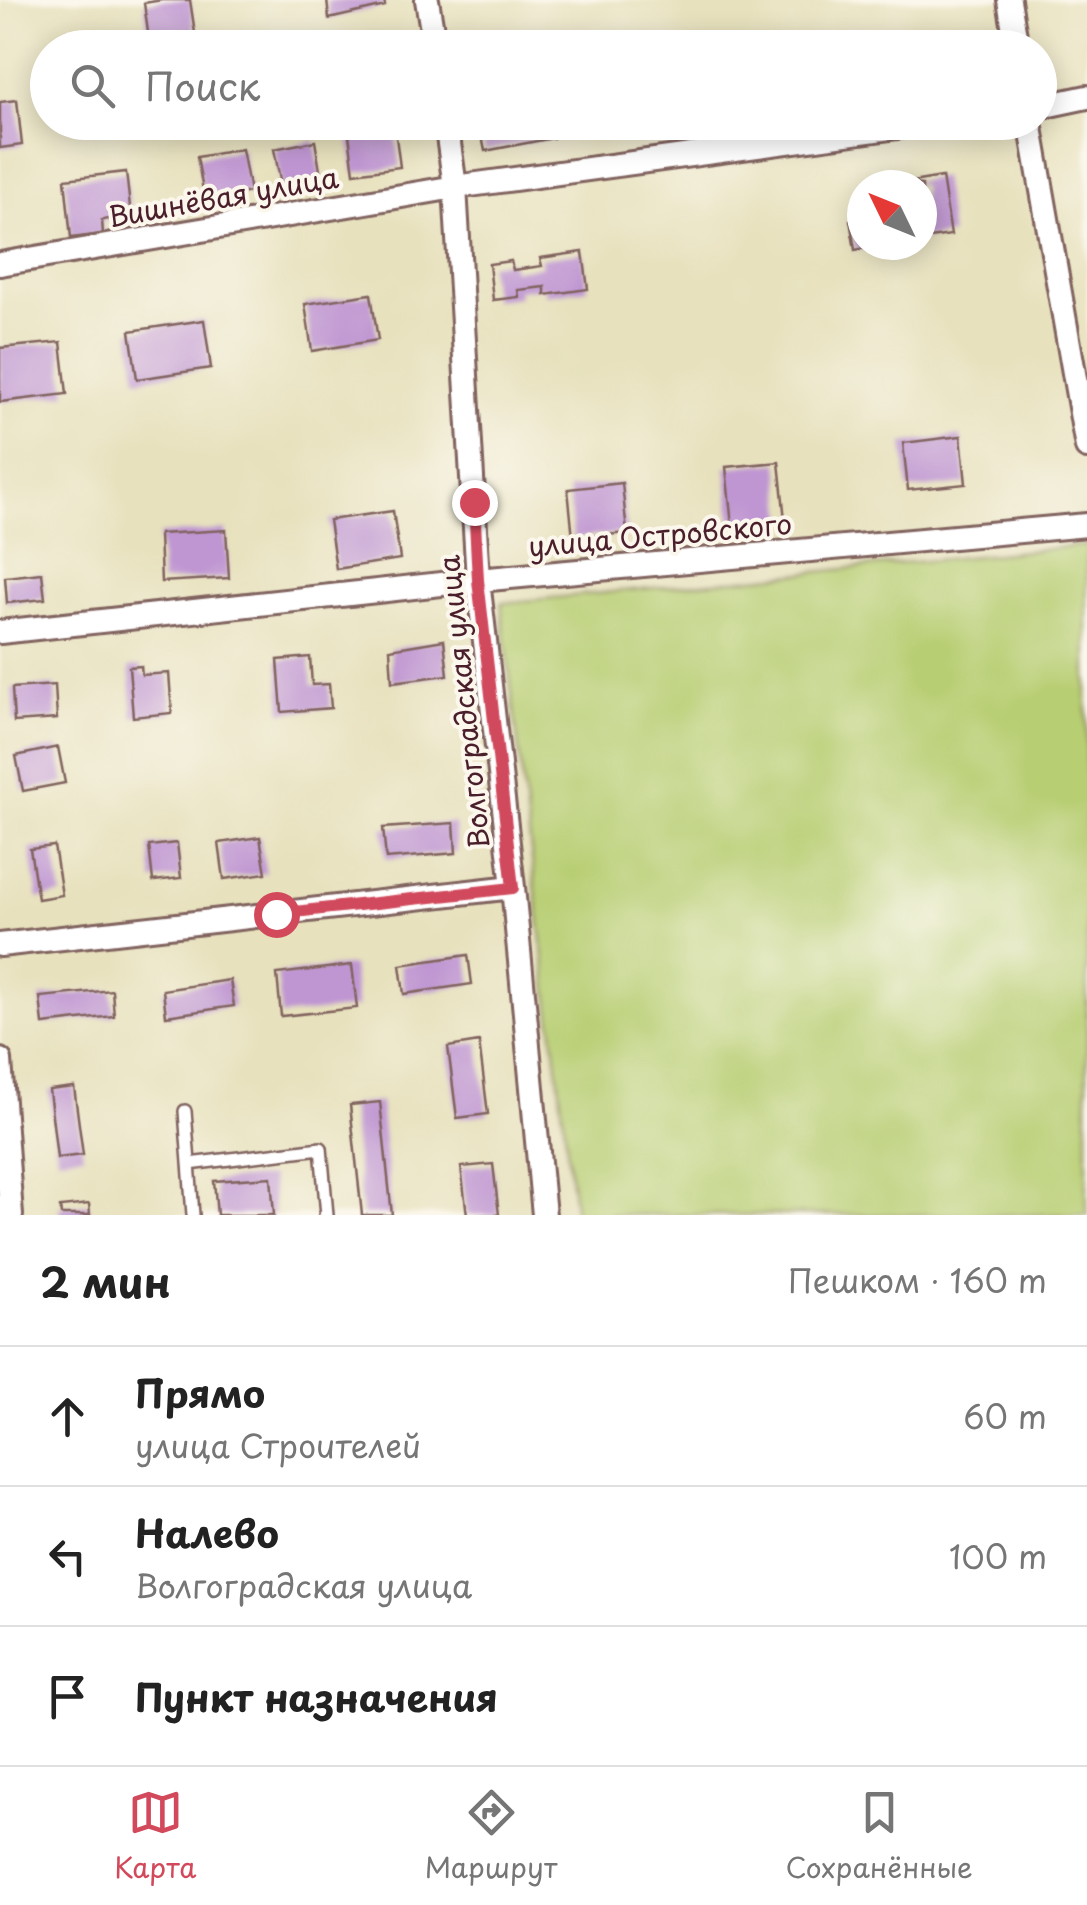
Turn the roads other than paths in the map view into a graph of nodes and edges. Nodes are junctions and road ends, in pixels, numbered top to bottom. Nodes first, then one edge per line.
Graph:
1 (428, 0) edge
2 (1009, 0) edge
3 (432, 30) edge
4 (1015, 30) edge
5 (1087, 98) edge
6 (1057, 104) edge
7 (449, 140) edge
8 (802, 140) edge
9 (1033, 140) edge
10 (456, 187) junction
11 (0, 264) edge
12 (1087, 447) edge
13 (1087, 525) edge
14 (478, 580) junction
15 (0, 632) edge
16 (513, 888) junction
17 (0, 944) edge
18 (0, 1060) edge
19 (184, 1111) dead end
20 (188, 1164) junction
21 (12, 1215) edge
22 (193, 1215) edge
23 (324, 1215) edge
24 (544, 1215) edge

1 - 3 street
2 - 4 street
5 - 6 street
7 - 10 street, Волгоградская улица
8 - 10 street, Вишнёвая улица
9 - 12 street
10 - 11 street, Вишнёвая улица
10 - 14 street, Волгоградская улица
13 - 14 street, улица Островского
14 - 15 street, улица Островского
14 - 16 street, Волгоградская улица
16 - 17 street
16 - 24 street, Волгоградская улица
18 - 21 street
19 - 20 lane
20 - 22 lane
20 - 23 lane

